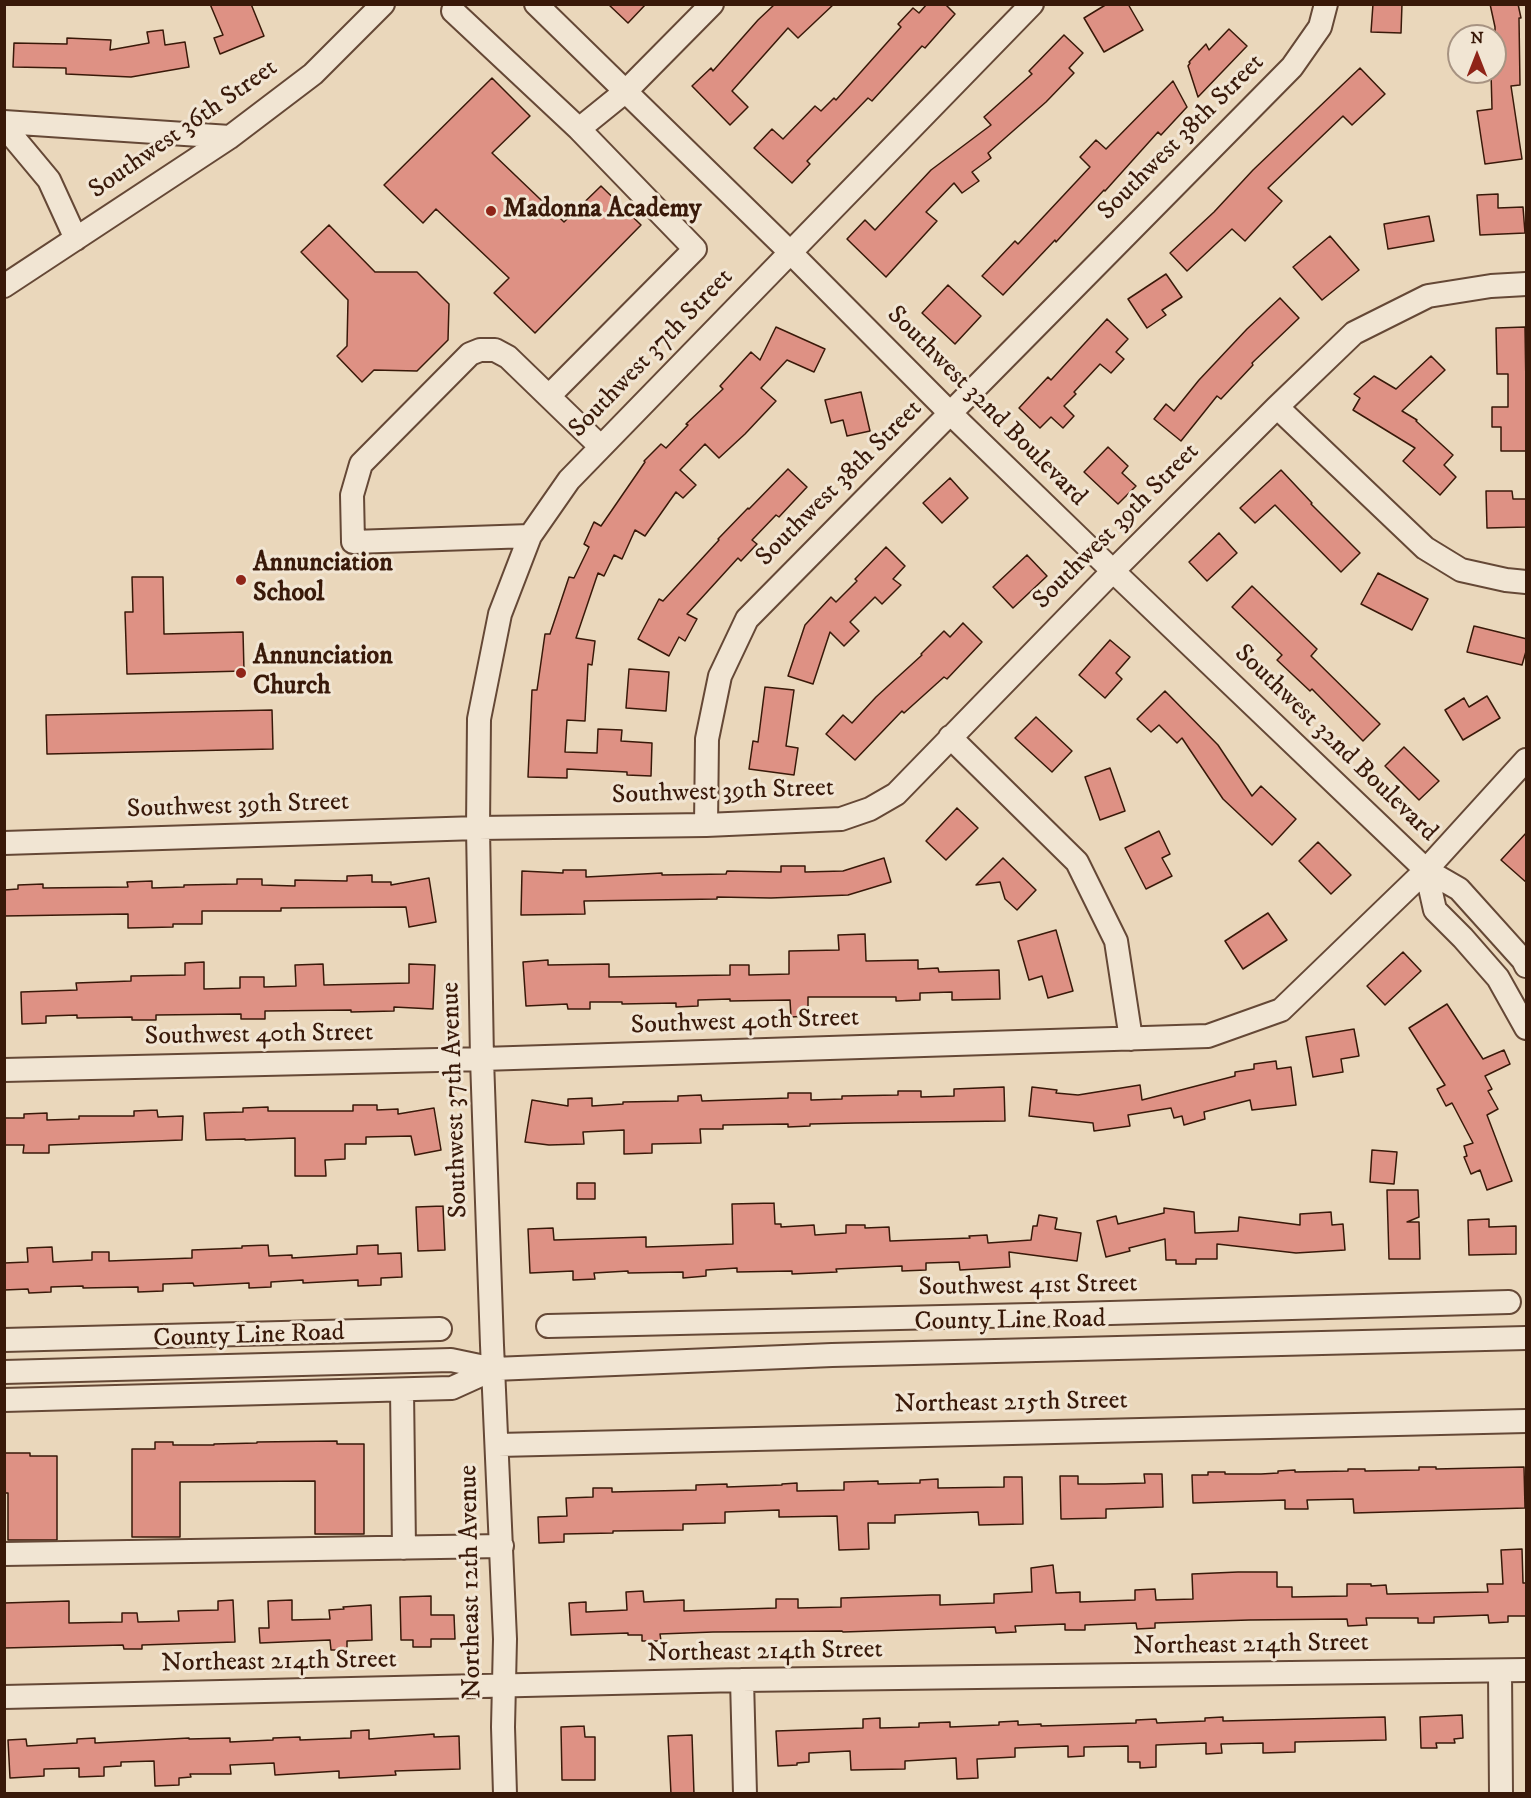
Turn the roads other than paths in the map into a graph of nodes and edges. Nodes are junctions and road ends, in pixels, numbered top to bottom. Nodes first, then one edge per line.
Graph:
1 (383, 4) edge
2 (536, 4) edge
3 (712, 4) edge
4 (1032, 4) edge
5 (1326, 4) edge
6 (453, 12) dead end
7 (626, 91) junction
8 (4, 124) edge
9 (579, 129) junction
10 (230, 136) junction
11 (76, 239) junction
12 (791, 253) junction
13 (1527, 284) edge
14 (4, 286) edge
15 (549, 396) junction
16 (1277, 406) junction
17 (950, 413) junction
18 (601, 447) junction
19 (530, 536) junction
20 (1113, 570) junction
21 (1527, 582) edge
22 (950, 737) junction
23 (1527, 760) edge
24 (706, 825) junction
25 (478, 828) junction
26 (4, 843) edge
27 (1426, 870) junction
28 (1527, 966) edge
29 (1527, 1028) edge
30 (1131, 1039) junction
31 (482, 1059) junction
32 (4, 1070) edge
33 (1509, 1302) dead end
34 (1074, 1314) junction
35 (548, 1326) dead end
36 (440, 1329) dead end
37 (1527, 1338) edge
38 (4, 1340) edge
39 (1074, 1349) junction
40 (495, 1369) junction
41 (4, 1372) edge
42 (402, 1390) junction
43 (4, 1400) edge
44 (1527, 1421) edge
45 (498, 1446) junction
46 (502, 1546) junction
47 (404, 1548) junction
48 (4, 1554) edge
49 (1527, 1670) edge
50 (1500, 1672) junction
51 (742, 1680) junction
52 (504, 1686) junction
53 (4, 1697) edge
54 (505, 1794) edge
55 (745, 1794) edge
56 (1501, 1794) edge

1 - 10 street, Southwest 36th Street
2 - 7 street, Southwest 32nd Boulevard
3 - 7 street
4 - 12 street, Southwest 37th Street
5 - 17 street, Southwest 38th Street
6 - 9 street
7 - 9 street
7 - 12 street, Southwest 32nd Boulevard
8 - 10 street
8 - 11 street
9 - 15 street
10 - 11 street, Southwest 36th Street
11 - 14 street, Southwest 36th Street
12 - 17 street, Southwest 32nd Boulevard
12 - 18 street, Southwest 37th Street
13 - 16 street, Southwest 39th Street
15 - 18 street
15 - 19 street
16 - 20 street, Southwest 39th Street
16 - 21 street
17 - 20 street, Southwest 32nd Boulevard
17 - 24 street, Southwest 38th Street
18 - 19 street, Southwest 37th Street
19 - 25 street, Southwest 37th Street
20 - 22 street, Southwest 39th Street
20 - 27 street, Southwest 32nd Boulevard
22 - 24 street, Southwest 39th Street
22 - 30 street
23 - 27 street, Southwest 40th Street
24 - 25 street, Southwest 39th Street
25 - 26 street, Southwest 39th Street
25 - 31 street, Southwest 37th Avenue
27 - 28 street, Southwest 32nd Boulevard
27 - 29 street, Southwest 32nd Boulevard
27 - 30 street, Southwest 40th Street
30 - 31 street, Southwest 40th Street
31 - 32 street, Southwest 40th Street
31 - 40 street, Southwest 37th Avenue
33 - 34 street, Southwest 41st Street
34 - 35 street, Southwest 41st Street
34 - 39 street
36 - 38 street
37 - 39 street, County Line Road
39 - 40 street, County Line Road
40 - 41 street, County Line Road
40 - 42 street, County Line Road
40 - 45 street, Northeast 12th Avenue
42 - 43 street, County Line Road
42 - 47 street
44 - 45 street, Northeast 215th Street
45 - 46 street, Northeast 12th Avenue
46 - 47 street
46 - 52 street, Northeast 12th Avenue
47 - 48 street
49 - 50 street, Northeast 214th Street
50 - 51 street, Northeast 214th Street
50 - 56 street
51 - 52 street, Northeast 214th Street
51 - 55 street
52 - 53 street, Northeast 214th Street
52 - 54 street, Northeast 12th Avenue

